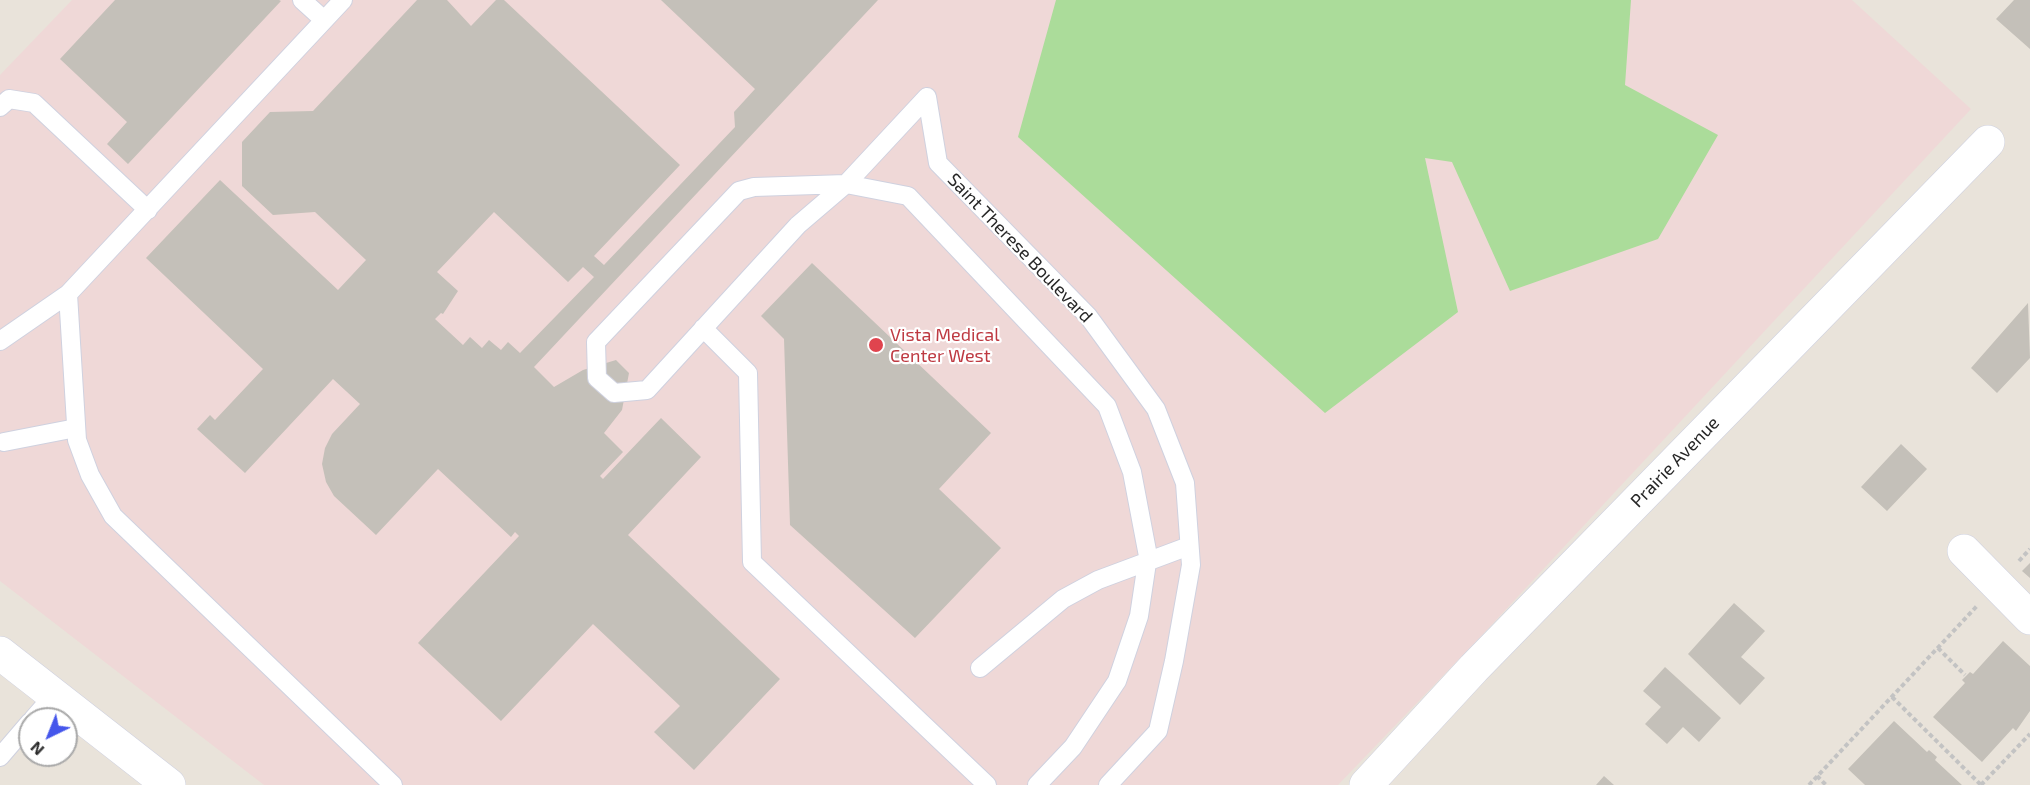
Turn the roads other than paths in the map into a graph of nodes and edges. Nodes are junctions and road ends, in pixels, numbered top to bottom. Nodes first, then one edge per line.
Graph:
1 (302, 0) edge
2 (343, 0) edge
3 (324, 20) junction
4 (0, 107) edge
5 (1988, 142) dead end
6 (846, 184) junction
7 (147, 210) junction
8 (68, 294) junction
9 (703, 328) junction
10 (0, 341) edge
11 (76, 428) junction
12 (4, 442) dead end
13 (1189, 546) junction
14 (1964, 551) dead end
15 (1147, 561) junction
16 (2030, 618) edge
17 (0, 653) edge
18 (980, 668) dead end
19 (36, 707) edge
20 (78, 734) edge
21 (18, 736) edge
22 (0, 757) edge
23 (169, 785) edge
24 (393, 785) edge
25 (987, 785) edge
26 (1037, 785) edge
27 (1108, 785) edge
28 (1366, 785) edge

1 - 3 lane
2 - 3 lane
3 - 7 lane
4 - 7 lane
5 - 28 street, Prairie Avenue
6 - 9 lane
6 - 9 lane
6 - 13 lane, Saint Therese Boulevard
6 - 15 lane
7 - 8 lane
8 - 10 lane
8 - 11 lane
9 - 25 lane
11 - 12 lane
11 - 24 lane
13 - 15 lane
13 - 27 lane, Saint Therese Boulevard
14 - 16 street
15 - 18 lane
15 - 26 lane
17 - 19 street
20 - 23 street
21 - 22 lane

